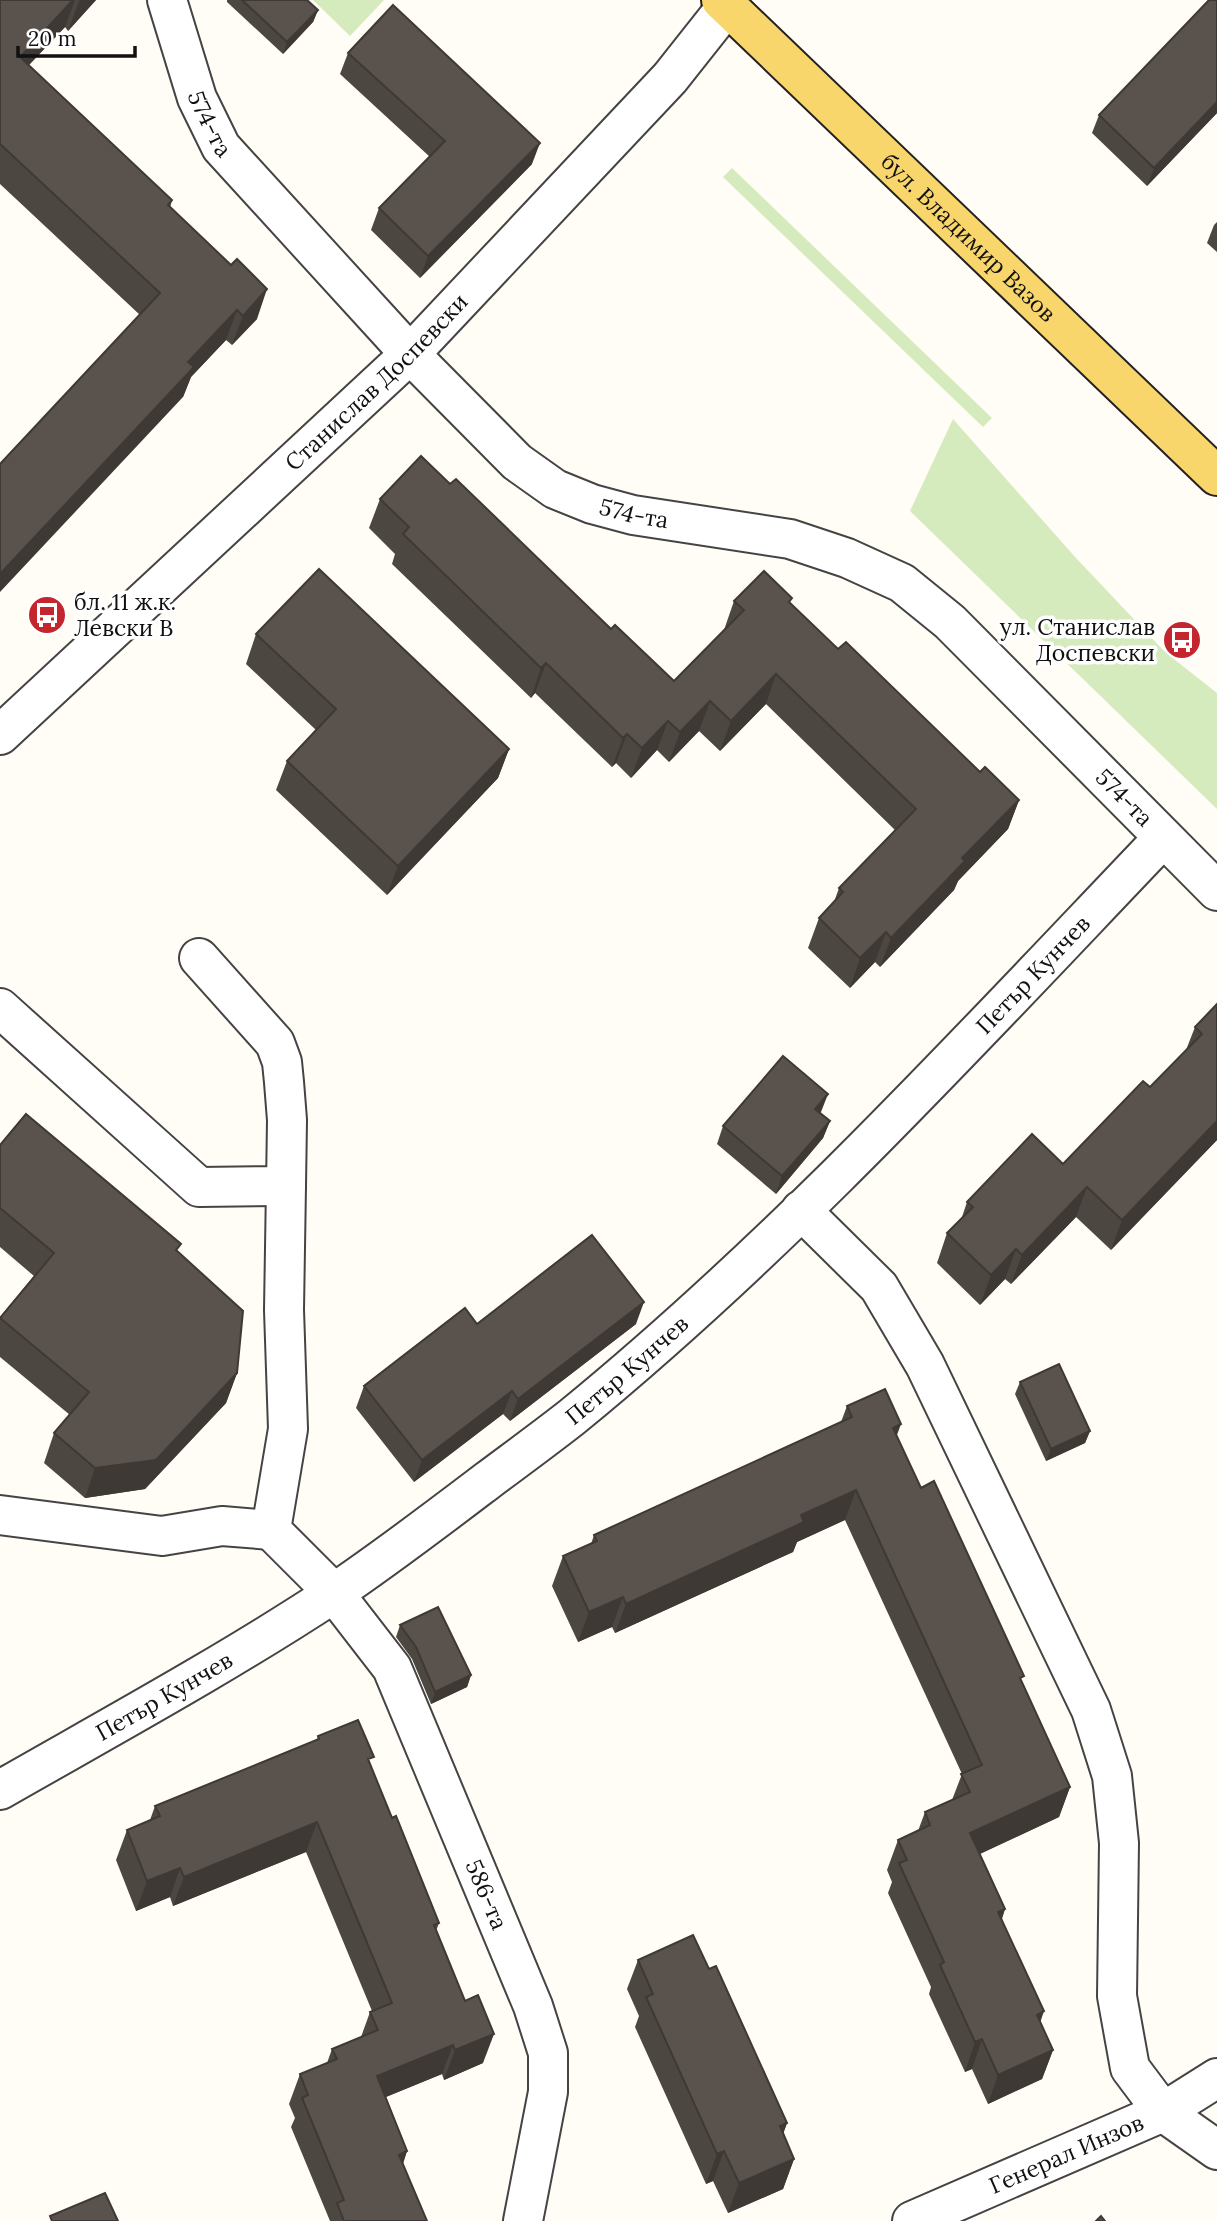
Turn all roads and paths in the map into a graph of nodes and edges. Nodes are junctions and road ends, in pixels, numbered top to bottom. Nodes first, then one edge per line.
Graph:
1 (167, 0) edge
2 (724, 3) edge
3 (410, 354) junction
4 (1217, 475) edge
5 (0, 735) edge
6 (1163, 838) junction
7 (1217, 891) edge
8 (199, 958) dead end
9 (0, 1008) edge
10 (286, 1186) junction
11 (801, 1210) junction
12 (0, 1515) edge
13 (271, 1530) junction
14 (334, 1593) junction
15 (0, 1790) edge
16 (1217, 2078) edge
17 (1163, 2112) junction
18 (1217, 2150) edge
19 (523, 2221) edge
20 (912, 2221) edge

1 - 3 street, 574-та
2 - 3 street, Станислав Доспевски
2 - 4 main road, бул. Владимир Вазов
3 - 5 street, Станислав Доспевски
3 - 6 street, 574-та
6 - 7 street, 574-та
6 - 11 street, Петър Кунчев
8 - 10 street
9 - 10 street
10 - 13 street
11 - 14 street, Петър Кунчев
11 - 17 street
12 - 13 street
13 - 14 street, 586-та
14 - 15 street, Петър Кунчев
14 - 19 street, 586-та
16 - 17 street, Генерал Инзов
17 - 18 street
17 - 20 street, Генерал Инзов

